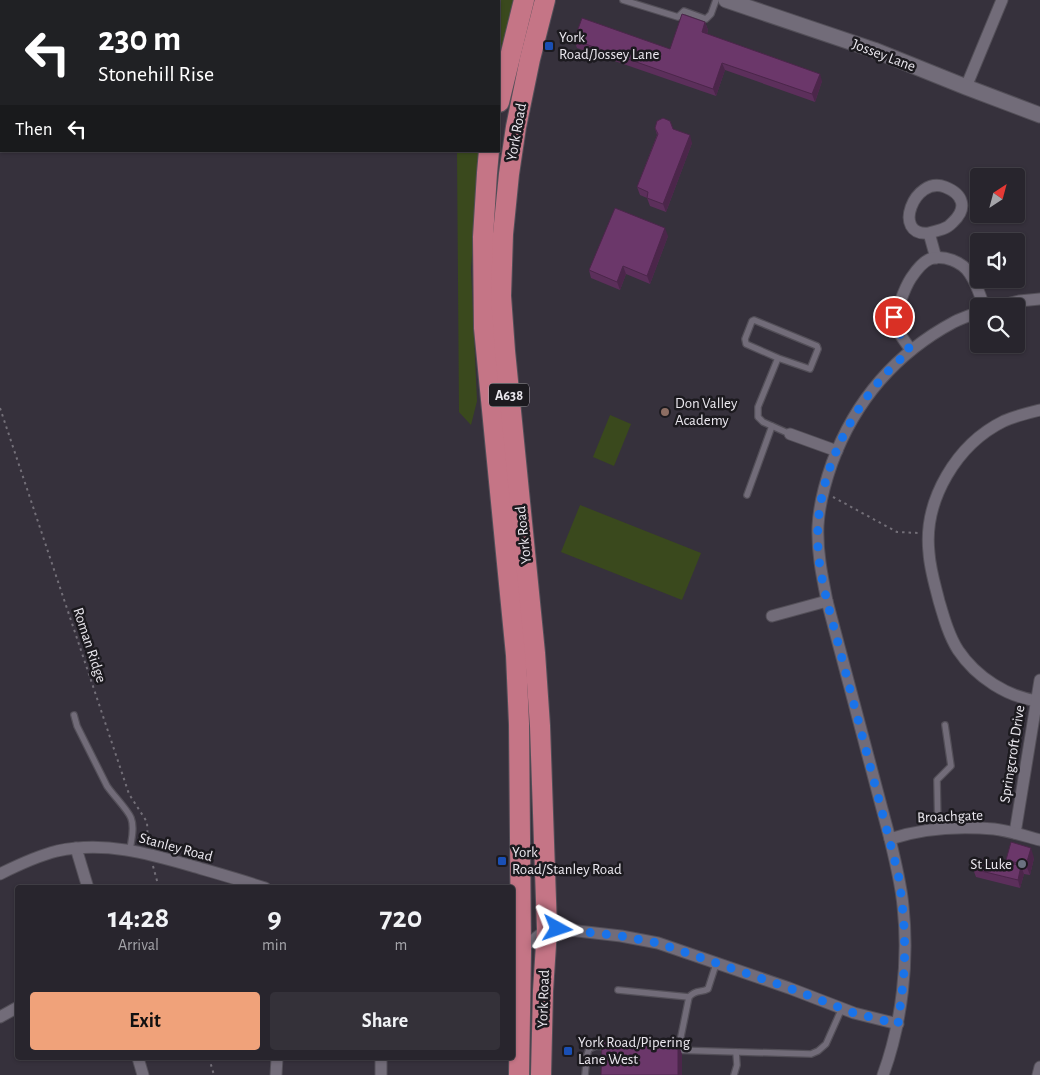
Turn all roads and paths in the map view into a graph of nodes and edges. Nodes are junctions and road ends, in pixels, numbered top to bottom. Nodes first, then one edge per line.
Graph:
1 (524, 0) edge
2 (534, 0) edge
3 (545, 0) edge
4 (623, 0) edge
5 (716, 0) edge
6 (726, 0) edge
7 (1002, 0) edge
8 (506, 77) junction
9 (966, 87) junction
10 (500, 98) edge
11 (1040, 115) edge
12 (489, 152) edge
13 (929, 233) junction
14 (936, 258) junction
15 (981, 298) edge
16 (1040, 299) edge
17 (1025, 301) edge
18 (970, 316) edge
19 (910, 350) junction
20 (778, 358) junction
21 (0, 408) edge
22 (1040, 410) edge
23 (772, 426) junction
24 (790, 434) joint
25 (837, 451) junction
26 (747, 494) dead end
27 (823, 496) junction
28 (929, 533) junction
29 (827, 601) junction
30 (772, 616) dead end
31 (1040, 680) edge
32 (1038, 701) edge
33 (74, 716) dead end
34 (945, 725) dead end
35 (938, 830) junction
36 (1015, 833) junction
37 (890, 839) junction
38 (1040, 840) edge
39 (76, 848) junction
40 (130, 850) junction
41 (150, 854) junction
42 (0, 874) edge
43 (87, 885) edge
44 (158, 885) edge
45 (255, 885) edge
46 (547, 929) junction
47 (517, 951) edge
48 (716, 964) junction
49 (618, 990) dead end
50 (689, 997) junction
51 (842, 1008) junction
52 (15, 1009) edge
53 (0, 1017) edge
54 (898, 1024) junction
55 (614, 1047) edge
56 (669, 1050) edge
57 (678, 1050) junction
58 (736, 1052) junction
59 (139, 1060) edge
60 (210, 1060) edge
61 (277, 1060) edge
62 (381, 1060) edge
63 (1040, 1067) edge
64 (143, 1075) edge
65 (214, 1075) edge
66 (276, 1075) edge
67 (381, 1075) edge
68 (519, 1075) edge
69 (541, 1075) edge
70 (585, 1075) edge
71 (734, 1075) edge
72 (884, 1075) edge
73 (1038, 1075) edge

1 - 8 highway, York Road
2 - 8 highway
3 - 46 highway, York Road / A638
4 - 5 lane
6 - 9 street, Jossey Lane
7 - 9 street
8 - 10 highway, York Road
9 - 11 street, Jossey Lane
12 - 47 highway, York Road / A638
13 - 13 street
13 - 14 street
14 - 15 street
14 - 19 street
16 - 17 street
18 - 19 street
19 - 25 street
20 - 20 lane
20 - 23 lane
21 - 41 path, Roman Ridge
22 - 28 street
23 - 24 lane
23 - 26 lane
24 - 25 street
25 - 27 street
27 - 28 path
27 - 29 street
28 - 32 street
29 - 30 street
29 - 37 street
31 - 32 street, Springcroft Drive
32 - 36 street, Springcroft Drive
33 - 40 lane
34 - 35 lane
35 - 36 street, Broachgate
35 - 37 street, Broachgate
36 - 38 street, Broachgate
37 - 54 street
39 - 40 street, Stanley Road
39 - 42 street, Stanley Road
39 - 43 street
40 - 41 street, Stanley Road
41 - 44 path, Roman Ridge
41 - 45 street, Stanley Road
46 - 47 street
46 - 48 street
46 - 69 highway, York Road / A638
47 - 68 highway, York Road / A638
48 - 50 lane
48 - 51 street
49 - 50 lane
50 - 57 lane
51 - 54 street
51 - 58 lane
52 - 53 street
54 - 72 street
55 - 70 lane
56 - 57 lane
57 - 58 lane
58 - 71 lane
59 - 64 street
60 - 65 path
61 - 66 street
62 - 67 street
63 - 73 street

